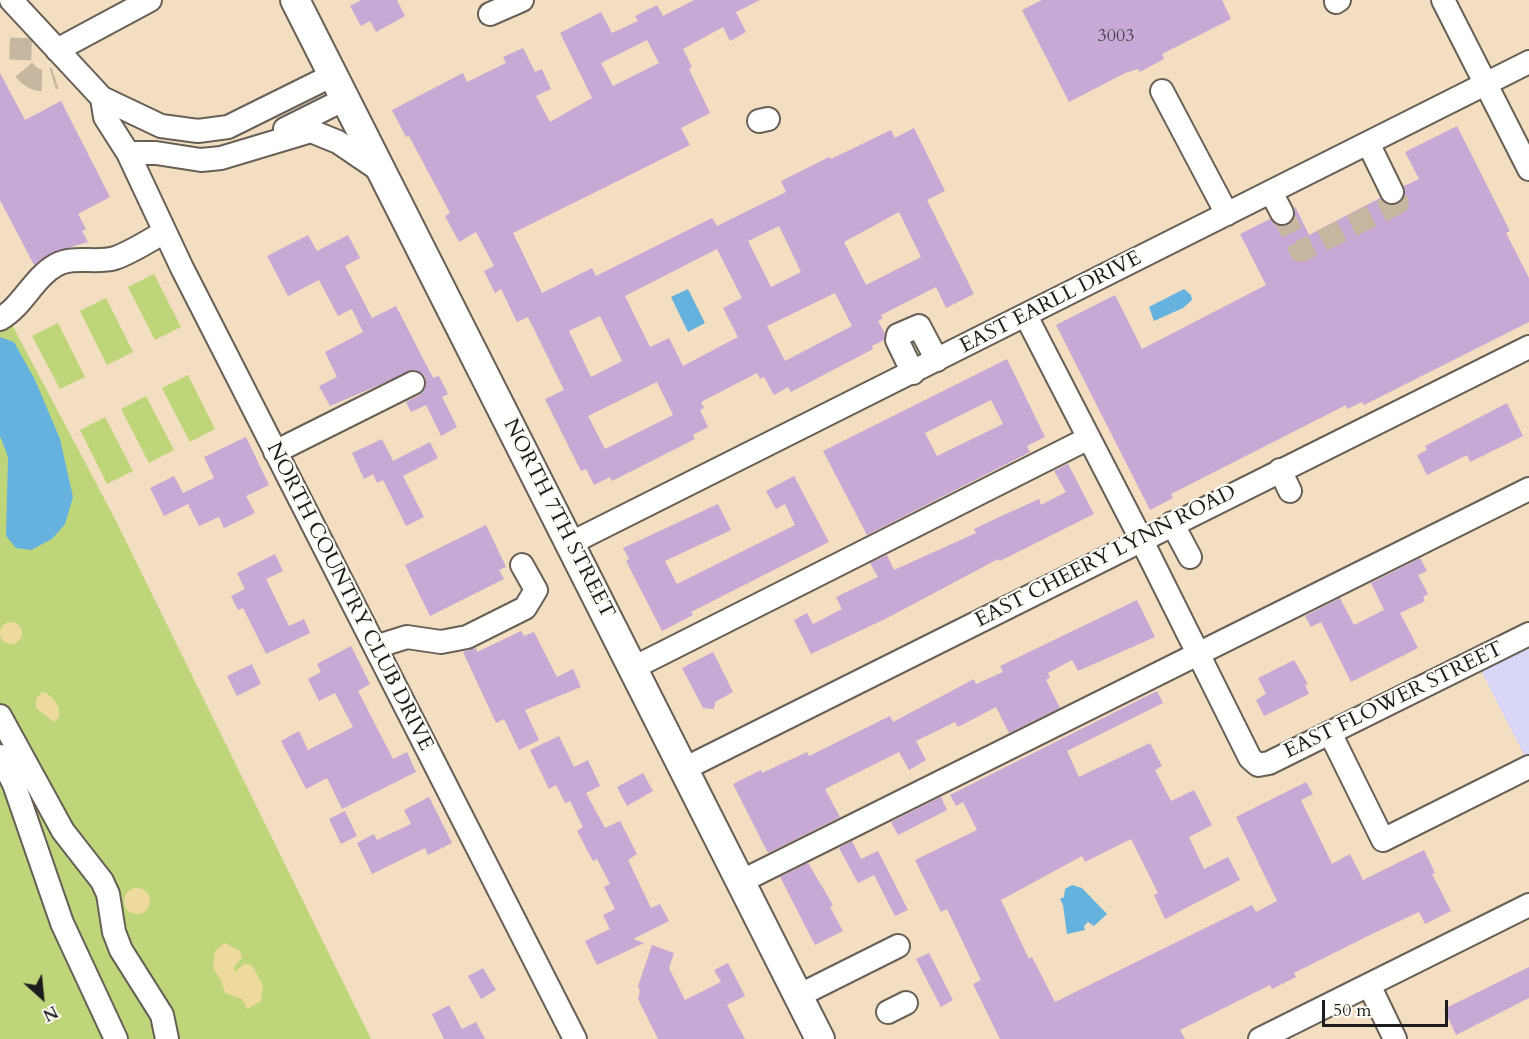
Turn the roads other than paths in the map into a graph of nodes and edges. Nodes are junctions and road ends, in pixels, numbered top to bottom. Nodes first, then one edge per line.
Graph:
1 (11, 0) edge
2 (150, 0) edge
3 (295, 0) edge
4 (522, 0) edge
5 (1443, 0) edge
6 (490, 14) dead end
7 (57, 50) junction
8 (1529, 62) edge
9 (1485, 83) junction
10 (339, 87) junction
11 (1162, 90) dead end
12 (102, 98) junction
13 (161, 126) junction
14 (213, 130) junction
15 (1368, 142) junction
16 (264, 144) junction
17 (128, 153) junction
18 (156, 153) junction
19 (216, 158) junction
20 (1529, 170) edge
21 (382, 172) junction
22 (1271, 192) junction
23 (1392, 192) dead end
24 (1282, 213) tunnel mouth
25 (1227, 214) junction
26 (164, 232) junction
27 (1026, 316) junction
28 (0, 319) edge
29 (1529, 347) edge
30 (937, 360) junction
31 (913, 373) junction
32 (412, 383) dead end
33 (1089, 438) junction
34 (275, 452) junction
35 (1280, 470) junction
36 (1529, 489) edge
37 (1290, 491) dead end
38 (1172, 523) junction
39 (1141, 539) junction
40 (571, 543) junction
41 (1190, 557) dead end
42 (522, 565) dead end
43 (1529, 634) edge
44 (375, 647) junction
45 (1198, 655) junction
46 (633, 668) junction
47 (0, 718) edge
48 (1330, 733) junction
49 (0, 756) edge
50 (1529, 767) edge
51 (684, 769) junction
52 (740, 882) junction
53 (1529, 905) edge
54 (898, 946) dead end
55 (1369, 985) junction
56 (798, 996) junction
57 (116, 1039) edge
58 (167, 1039) edge
59 (575, 1039) edge
60 (820, 1039) edge
61 (1260, 1039) edge
62 (1395, 1039) edge

1 - 7 street, NORTH COUNTRY CLUB DRIVE
2 - 7 street
3 - 10 main road, NORTH 7TH STREET
4 - 6 street
5 - 9 street
7 - 12 street, NORTH COUNTRY CLUB DRIVE
8 - 9 street, EAST EARLL DRIVE
9 - 15 street, EAST EARLL DRIVE
9 - 20 street
10 - 14 street, NORTH COUNTRY CLUB DRIVE
10 - 16 street
10 - 21 main road, NORTH 7TH STREET
11 - 25 street
12 - 13 street, NORTH COUNTRY CLUB DRIVE
12 - 17 street, NORTH COUNTRY CLUB DRIVE
13 - 14 street, NORTH COUNTRY CLUB DRIVE
13 - 18 street
14 - 19 street
15 - 22 street, EAST EARLL DRIVE
15 - 23 street
16 - 19 street
16 - 21 street
17 - 18 street
17 - 26 street, NORTH COUNTRY CLUB DRIVE
18 - 19 street
21 - 40 main road, NORTH 7TH STREET
22 - 24 street
22 - 25 street, EAST EARLL DRIVE
25 - 27 street, EAST EARLL DRIVE
26 - 28 street
26 - 34 street, NORTH COUNTRY CLUB DRIVE
27 - 30 street, EAST EARLL DRIVE
27 - 33 street
29 - 35 street, EAST CHEERY LYNN ROAD
30 - 31 street, EAST EARLL DRIVE
30 - 31 street
31 - 40 street, EAST EARLL DRIVE
32 - 34 street
33 - 39 street
33 - 46 street
34 - 44 street, NORTH COUNTRY CLUB DRIVE
35 - 37 street
35 - 38 street, EAST CHEERY LYNN ROAD
36 - 45 street
38 - 39 street, EAST CHEERY LYNN ROAD
38 - 41 street
39 - 45 street
39 - 51 street, EAST CHEERY LYNN ROAD
40 - 46 main road, NORTH 7TH STREET
42 - 44 street
43 - 48 street, EAST FLOWER STREET
44 - 59 street, NORTH COUNTRY CLUB DRIVE
45 - 48 street, EAST FLOWER STREET
45 - 52 street
46 - 51 main road, NORTH 7TH STREET
47 - 58 street
48 - 50 street
49 - 57 street
51 - 52 main road, NORTH 7TH STREET
52 - 56 main road, NORTH 7TH STREET
53 - 55 street
54 - 56 street
55 - 61 street
55 - 62 street
56 - 60 main road, NORTH 7TH STREET

